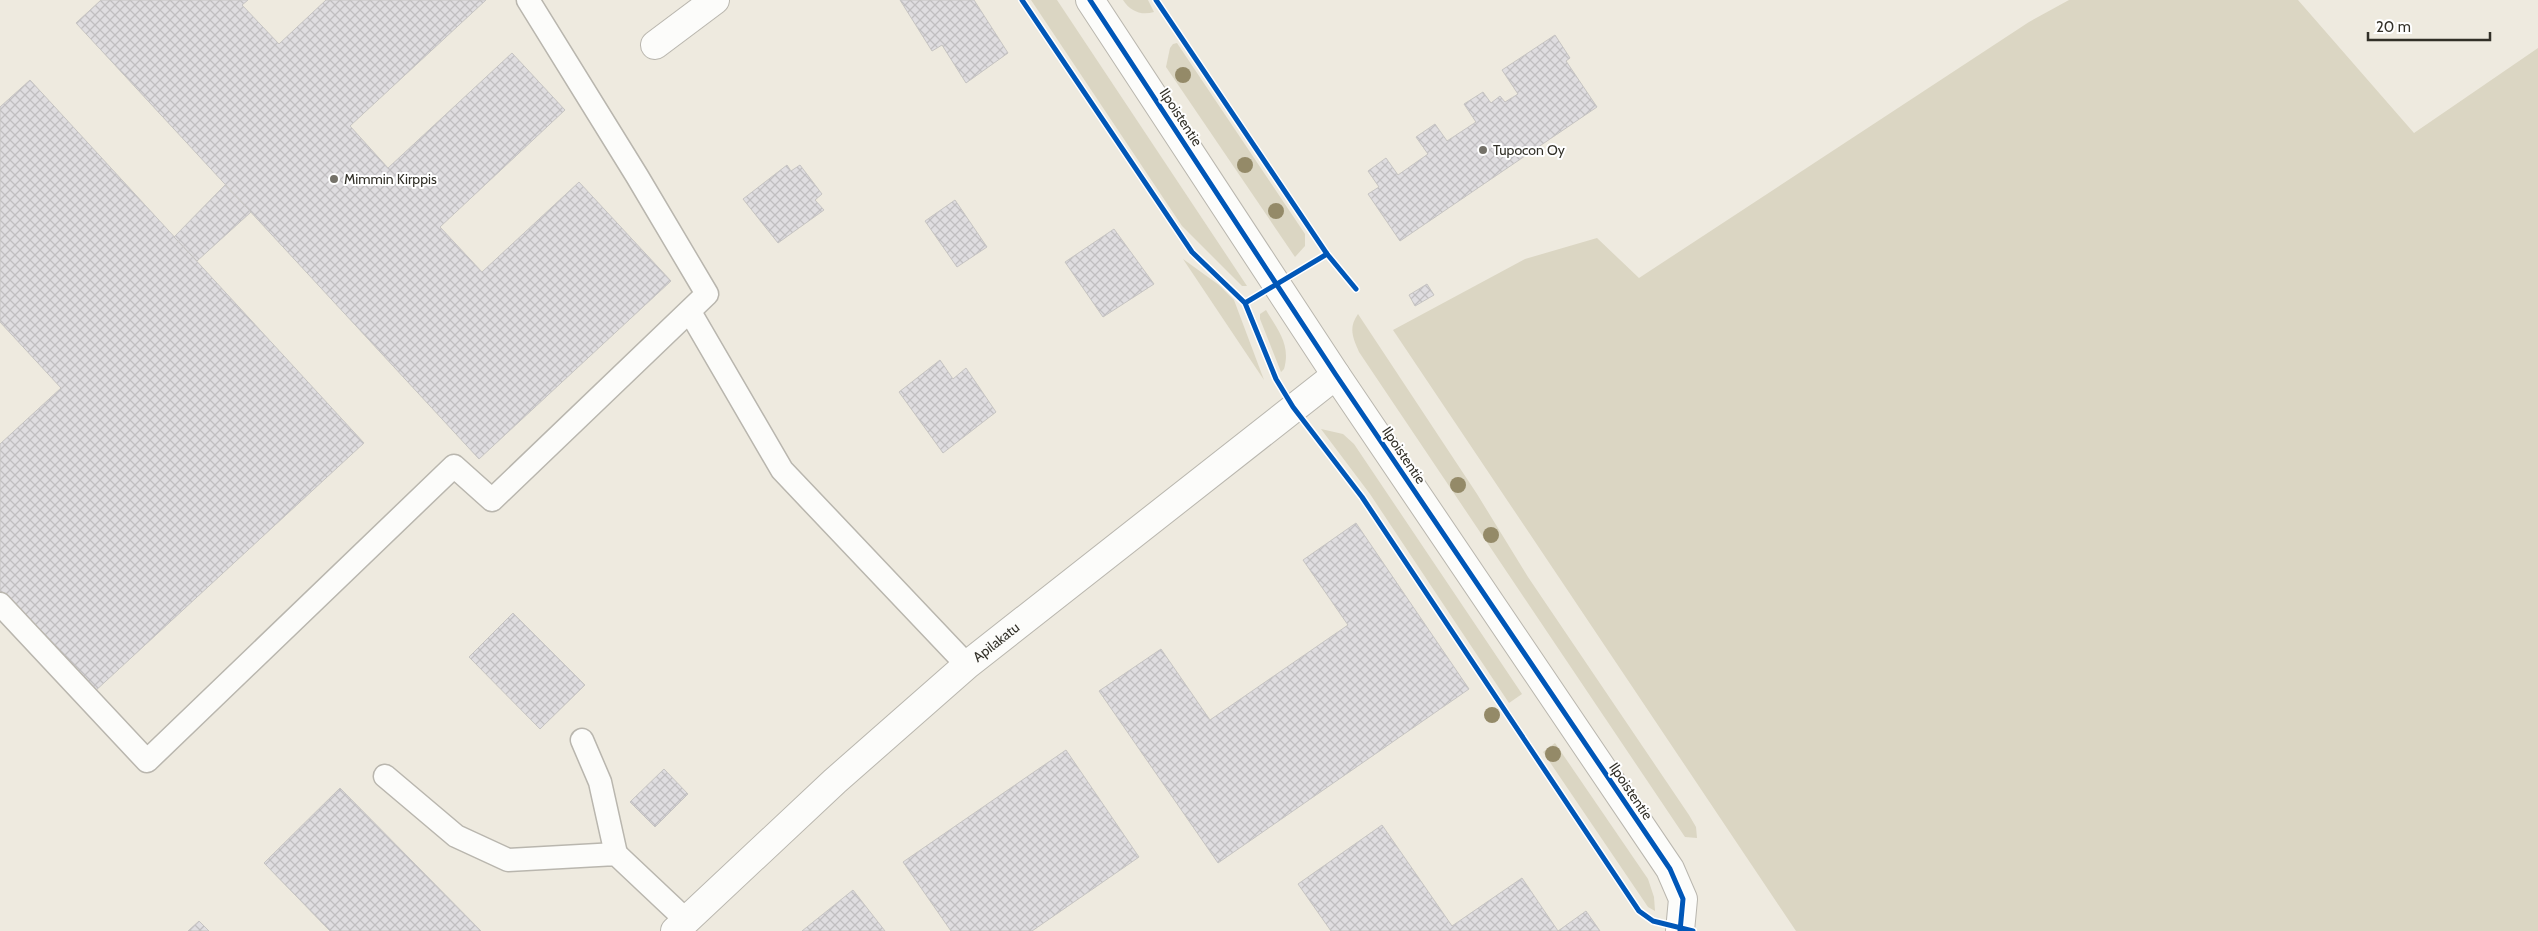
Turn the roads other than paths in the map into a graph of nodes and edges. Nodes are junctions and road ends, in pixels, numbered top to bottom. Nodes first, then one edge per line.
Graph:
1 (528, 0) edge
2 (715, 0) edge
3 (1090, 0) edge
4 (654, 45) dead end
5 (690, 312) junction
6 (1336, 375) junction
7 (0, 604) edge
8 (967, 665) junction
9 (582, 740) dead end
10 (385, 776) dead end
11 (616, 854) junction
12 (681, 926) edge
13 (1680, 929) edge

1 - 5 lane
2 - 4 street
3 - 6 street, Ilpoistentie
5 - 7 lane
5 - 8 lane
6 - 8 street, Apilakatu
6 - 13 street, Ilpoistentie
8 - 12 street, Apilakatu
9 - 11 lane
10 - 11 lane
11 - 12 lane

